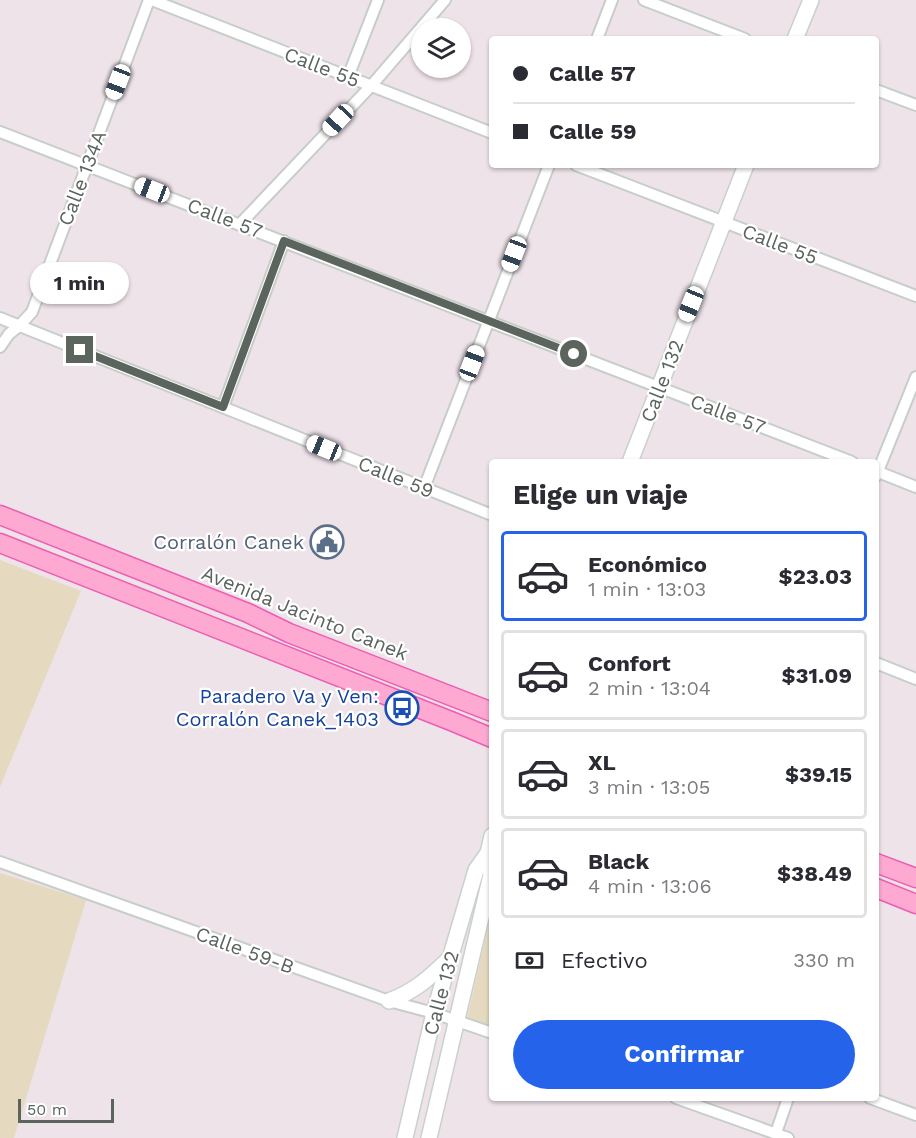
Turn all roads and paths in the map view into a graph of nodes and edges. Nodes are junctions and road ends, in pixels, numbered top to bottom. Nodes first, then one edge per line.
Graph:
1 (150, 0) edge
2 (378, 0) edge
3 (445, 0) edge
4 (612, 0) edge
5 (644, 0) edge
6 (811, 0) edge
7 (598, 36) edge
8 (738, 36) edge
9 (796, 36) edge
10 (348, 77) junction
11 (370, 86) junction
12 (879, 91) edge
13 (916, 105) edge
14 (0, 132) edge
15 (489, 132) edge
16 (86, 165) junction
17 (548, 168) edge
18 (584, 168) edge
19 (745, 168) edge
20 (723, 222) junction
21 (240, 224) junction
22 (284, 241) junction
23 (916, 296) edge
24 (0, 318) edge
25 (488, 321) junction
26 (19, 326) junction
27 (0, 347) edge
28 (916, 377) edge
29 (659, 387) junction
30 (223, 407) junction
31 (631, 459) edge
32 (844, 459) edge
33 (879, 466) edge
34 (879, 474) edge
35 (916, 487) edge
36 (424, 488) junction
37 (489, 514) edge
38 (0, 515) edge
39 (0, 543) edge
40 (879, 664) edge
41 (916, 679) edge
42 (462, 700) junction
43 (489, 711) edge
44 (453, 721) junction
45 (489, 737) edge
46 (489, 849) edge
47 (488, 853) junction
48 (489, 860) edge
49 (0, 862) edge
50 (879, 863) edge
51 (916, 878) edge
52 (489, 883) edge
53 (879, 889) edge
54 (916, 904) edge
55 (450, 958) junction
56 (389, 1001) junction
57 (434, 1012) junction
58 (456, 1021) junction
59 (489, 1032) edge
60 (685, 1101) edge
61 (787, 1101) edge
62 (878, 1101) edge
63 (916, 1115) edge
64 (776, 1133) junction
65 (405, 1138) edge
66 (429, 1138) edge
67 (788, 1138) edge

1 - 10 street, Calle 55
1 - 16 street, Calle 134A
2 - 10 street
3 - 11 street
4 - 7 street
5 - 8 street
6 - 9 street
10 - 11 street, Calle 55
11 - 15 street, Calle 55
11 - 21 street
12 - 13 street
14 - 16 street, Calle 57
16 - 21 street, Calle 57
16 - 26 street, Calle 134A
17 - 25 street
18 - 20 street, Calle 55
19 - 20 street, Calle 132
20 - 23 street, Calle 55
20 - 29 street, Calle 132
21 - 22 street, Calle 57
22 - 25 street, Calle 57
22 - 30 street
24 - 26 street, Calle 59
25 - 29 street, Calle 57
25 - 36 street
26 - 27 street, Calle 134A
26 - 30 street, Calle 59
28 - 33 street
29 - 31 street, Calle 132
29 - 32 street, Calle 57
30 - 36 street, Calle 59
34 - 35 street
36 - 37 street, Calle 59
38 - 42 main road, Avenida Jacinto Canek
39 - 44 main road
40 - 41 street
42 - 43 main road, Avenida Jacinto Canek
42 - 44 street
44 - 45 main road
46 - 47 street, Calle 132
47 - 48 street, Calle 132
47 - 55 street, Calle 132
49 - 56 street, Calle 59-B
50 - 51 main road
52 - 58 street, Calle 132
53 - 54 main road
55 - 56 street
55 - 57 street, Calle 132
56 - 57 street, Calle 59-B
57 - 58 street, Calle 59-B
57 - 65 street, Calle 132
58 - 59 street, Calle 59-B
58 - 66 street, Calle 132
60 - 64 street
61 - 64 street
62 - 63 street
64 - 67 street

